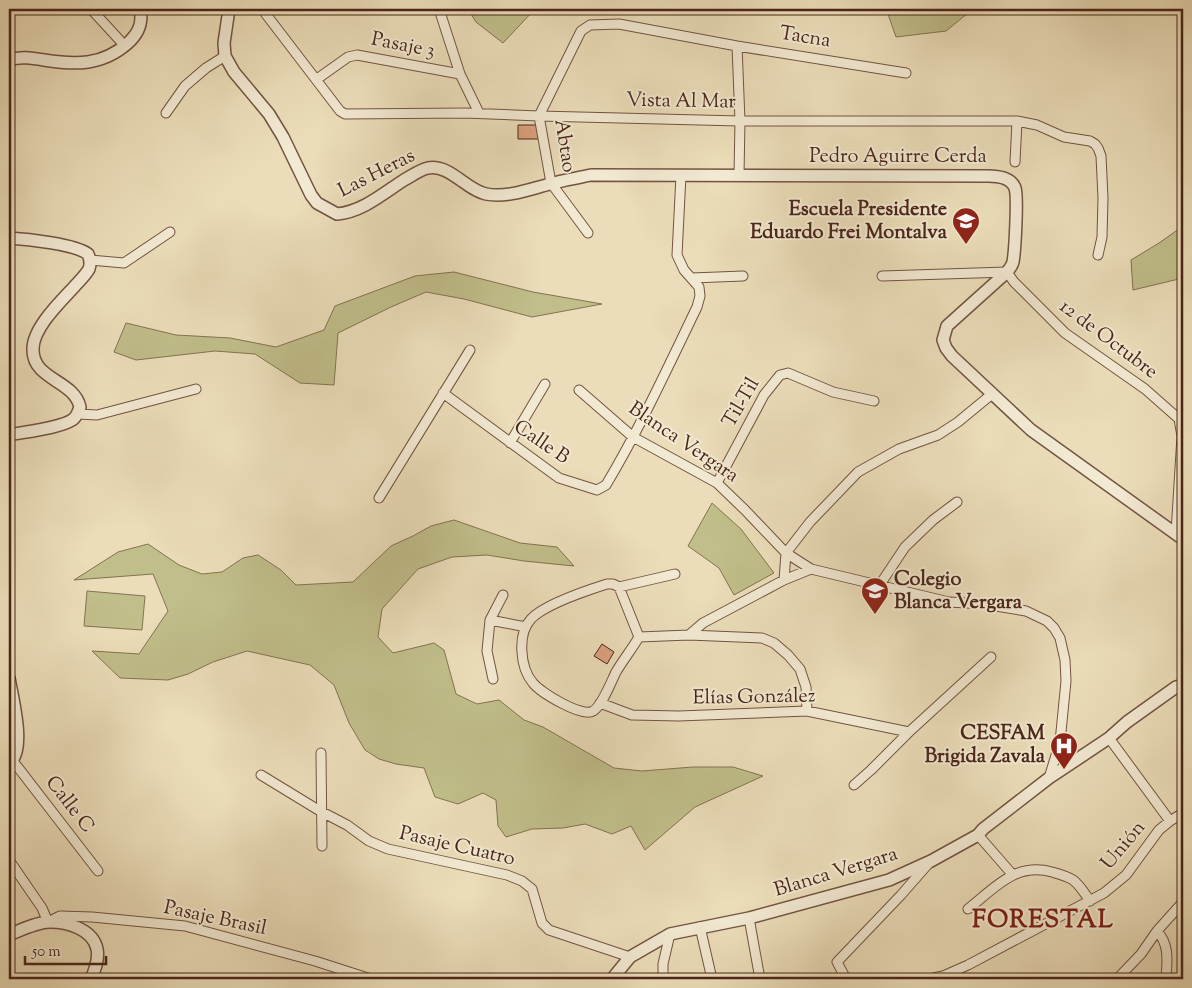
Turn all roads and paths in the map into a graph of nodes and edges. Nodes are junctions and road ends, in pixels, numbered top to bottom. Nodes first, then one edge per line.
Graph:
1 (91, 9) edge
2 (140, 9) edge
3 (229, 9) edge
4 (262, 9) edge
5 (439, 9) edge
6 (126, 46) junction
7 (737, 46) junction
8 (225, 56) junction
9 (567, 58) joint
10 (9, 60) edge
11 (906, 73) dead end
12 (460, 74) junction
13 (317, 79) junction
14 (166, 113) dead end
15 (479, 113) junction
16 (539, 116) junction
17 (740, 121) junction
18 (1017, 121) junction
19 (1015, 162) dead end
20 (681, 175) junction
21 (739, 175) junction
22 (551, 183) junction
23 (170, 232) dead end
24 (588, 233) dead end
25 (9, 238) edge
26 (1098, 255) dead end
27 (90, 260) junction
28 (1007, 272) junction
29 (743, 276) dead end
30 (882, 276) dead end
31 (692, 278) junction
32 (470, 350) dead end
33 (545, 384) dead end
34 (196, 389) dead end
35 (579, 390) dead end
36 (443, 393) junction
37 (992, 394) junction
38 (874, 401) dead end
39 (78, 414) junction
40 (1181, 417) edge
41 (9, 435) edge
42 (633, 437) junction
43 (510, 443) junction
44 (717, 483) junction
45 (379, 498) dead end
46 (957, 502) dead end
47 (1180, 536) edge
48 (786, 553) junction
49 (811, 568) junction
50 (675, 574) dead end
51 (784, 580) junction
52 (879, 586) junction
53 (619, 587) junction
54 (503, 595) dead end
55 (490, 620) junction
56 (526, 627) junction
57 (689, 634) junction
58 (639, 637) junction
59 (991, 657) dead end
60 (9, 678) edge
61 (493, 679) dead end
62 (1183, 685) edge
63 (600, 703) junction
64 (807, 712) junction
65 (909, 732) junction
66 (1109, 738) junction
67 (321, 753) dead end
68 (11, 762) edge
69 (261, 775) dead end
70 (1049, 778) junction
71 (854, 784) dead end
72 (320, 811) junction
73 (1183, 813) edge
74 (1170, 821) junction
75 (978, 835) junction
76 (322, 846) dead end
77 (9, 860) edge
78 (931, 861) junction
79 (98, 871) dead end
80 (1012, 874) junction
81 (1090, 901) junction
82 (1183, 902) edge
83 (968, 909) dead end
84 (749, 918) junction
85 (48, 922) junction
86 (700, 927) junction
87 (1157, 931) junction
88 (670, 934) junction
89 (9, 935) edge
90 (630, 958) junction
91 (91, 979) edge
92 (371, 979) edge
93 (612, 979) edge
94 (663, 979) edge
95 (712, 979) edge
96 (760, 979) edge
97 (846, 979) edge
98 (928, 979) edge
99 (1117, 979) edge
100 (1166, 979) edge

1 - 6 street
2 - 6 street
3 - 8 street
4 - 13 street
5 - 12 street
6 - 10 street
7 - 9 street, Tacna
7 - 11 street, Tacna
7 - 17 street
8 - 14 street
8 - 22 street, Las Heras
9 - 16 street, Abtao
12 - 13 street, Pasaje 3
12 - 15 street
13 - 15 street, Vista Al Mar
15 - 16 street, Vista Al Mar
16 - 17 street, Vista Al Mar
16 - 22 street, Abtao
17 - 18 street, Vista Al Mar
17 - 21 street
18 - 19 street
18 - 26 street, Vista Al Mar
20 - 21 street, Pedro Aguirre Cerda
20 - 22 street, Pedro Aguirre Cerda
20 - 31 street
21 - 28 street, Pedro Aguirre Cerda
22 - 24 street, Abtao
23 - 27 street
25 - 27 street
27 - 39 street
28 - 30 street
28 - 37 street, Pedro Aguirre Cerda
28 - 40 street, 12 de Octubre
29 - 31 street
31 - 42 street, Calle B
32 - 36 street
33 - 43 street
34 - 39 street
35 - 42 street, Blanca Vergara
36 - 43 street, Calle B
36 - 45 street
37 - 47 street, Pedro Aguirre Cerda
37 - 48 street
38 - 44 street, Til-Til
39 - 41 street
40 - 47 street, 12 de Octubre
42 - 43 street, Calle B
42 - 44 street, Blanca Vergara
44 - 48 street, Blanca Vergara
46 - 52 street
48 - 49 street, Blanca Vergara
48 - 51 street
49 - 51 street
49 - 52 street, Blanca Vergara
50 - 53 street
51 - 57 street
52 - 70 street, Blanca Vergara
53 - 56 street
53 - 58 street
54 - 55 street
55 - 56 street
55 - 61 street
56 - 63 street
57 - 58 street
57 - 64 street
58 - 63 street
59 - 65 street
60 - 68 street
62 - 66 street
63 - 64 street, Elías González
64 - 65 street, Elías González
65 - 71 street
66 - 70 street
66 - 74 street
67 - 72 street
68 - 79 street, Calle C
69 - 72 street, Pasaje Cuatro
70 - 75 street, Blanca Vergara
72 - 76 street
72 - 90 street, Pasaje Cuatro
73 - 74 street, Unión
74 - 81 street, Unión
75 - 78 street, Blanca Vergara
75 - 80 street
77 - 85 street
78 - 84 street, Blanca Vergara
78 - 97 street
80 - 81 street
80 - 83 street
81 - 98 street, Unión
82 - 87 street
84 - 86 street, Blanca Vergara
84 - 96 street
85 - 89 street
85 - 91 street
85 - 92 street, Pasaje Brasil
86 - 88 street, Blanca Vergara
86 - 95 street
87 - 99 street
87 - 100 street
88 - 90 street, Blanca Vergara
88 - 94 street
90 - 93 street, Blanca Vergara

